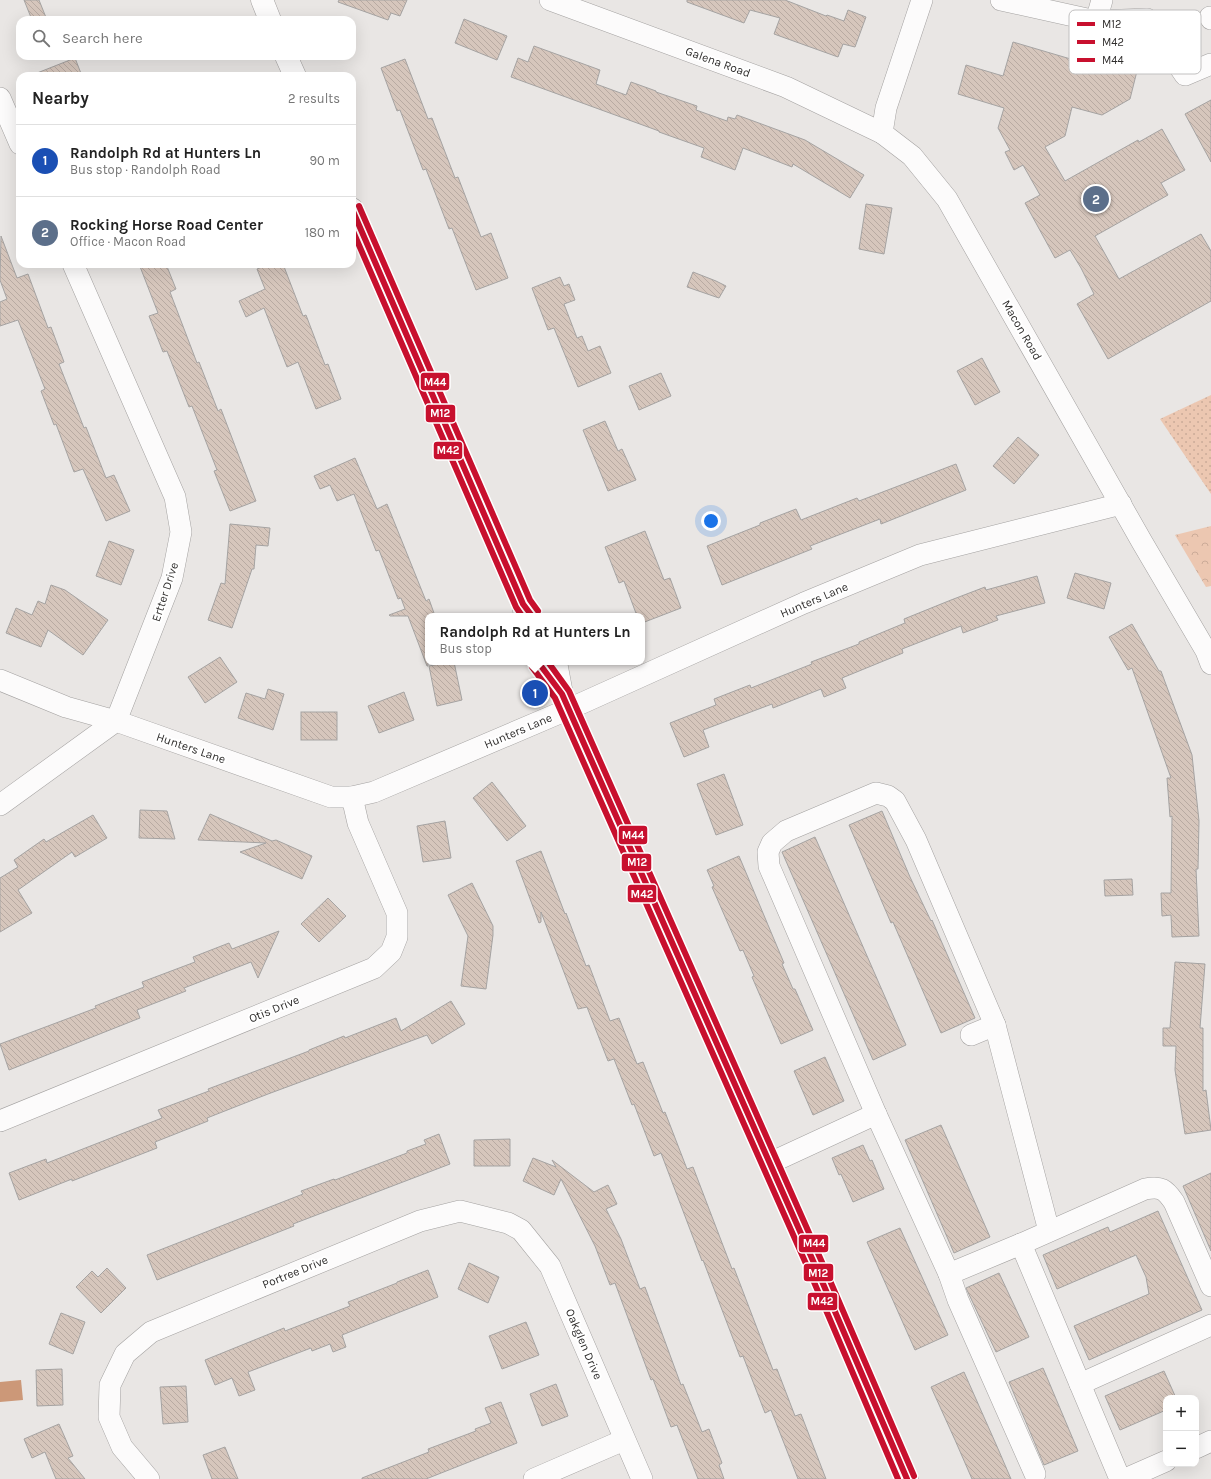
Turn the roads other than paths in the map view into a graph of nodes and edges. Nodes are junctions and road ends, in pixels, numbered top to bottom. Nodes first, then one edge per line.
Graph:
1 (262, 0) edge
2 (550, 0) edge
3 (922, 0) edge
4 (1001, 0) edge
5 (1102, 0) edge
6 (1099, 10) edge
7 (1069, 15) edge
8 (268, 16) edge
9 (288, 60) edge
10 (1211, 64) edge
11 (1201, 68) edge
12 (292, 72) edge
13 (0, 98) edge
14 (882, 132) junction
15 (16, 135) edge
16 (356, 217) edge
17 (75, 268) edge
18 (1121, 504) junction
19 (526, 612) edge
20 (1211, 664) edge
21 (540, 665) edge
22 (557, 665) edge
23 (0, 680) edge
24 (566, 702) junction
25 (116, 721) junction
26 (352, 797) junction
27 (0, 805) edge
28 (995, 1025) junction
29 (971, 1036) dead end
30 (876, 1114) junction
31 (0, 1121) edge
32 (770, 1163) junction
33 (508, 1223) joint
34 (1049, 1231) junction
35 (1021, 1244) junction
36 (949, 1274) junction
37 (1211, 1286) edge
38 (1211, 1325) edge
39 (1080, 1384) junction
40 (624, 1440) junction
41 (1211, 1441) edge
42 (1199, 1447) edge
43 (1163, 1462) edge
44 (1035, 1474) dead end
45 (149, 1479) edge
46 (534, 1479) edge
47 (642, 1479) edge
48 (907, 1479) edge
49 (1120, 1479) edge
50 (1124, 1479) edge

1 - 8 main road
2 - 14 street, Galena Road
3 - 14 street
4 - 7 street
5 - 6 street
9 - 12 main road
10 - 11 street
13 - 15 street
14 - 18 street, Macon Road
16 - 19 main road
17 - 25 street, Ertter Drive
18 - 20 street, Macon Road
18 - 24 street, Hunters Lane
21 - 24 main road
22 - 24 main road
23 - 25 street, Hunters Lane
24 - 26 street, Hunters Lane
24 - 32 main road
25 - 26 street, Hunters Lane
25 - 27 street
26 - 31 street, Otis Drive
28 - 29 street
28 - 30 street
28 - 34 street
30 - 32 street
30 - 36 street
32 - 48 main road
33 - 40 street, Oakglen Drive
33 - 45 street, Portree Drive
34 - 35 street
34 - 37 street
35 - 36 street
35 - 39 street
36 - 44 street
38 - 39 street
39 - 49 street
40 - 46 street
40 - 47 street, Oakglen Drive
41 - 42 street
43 - 50 street

